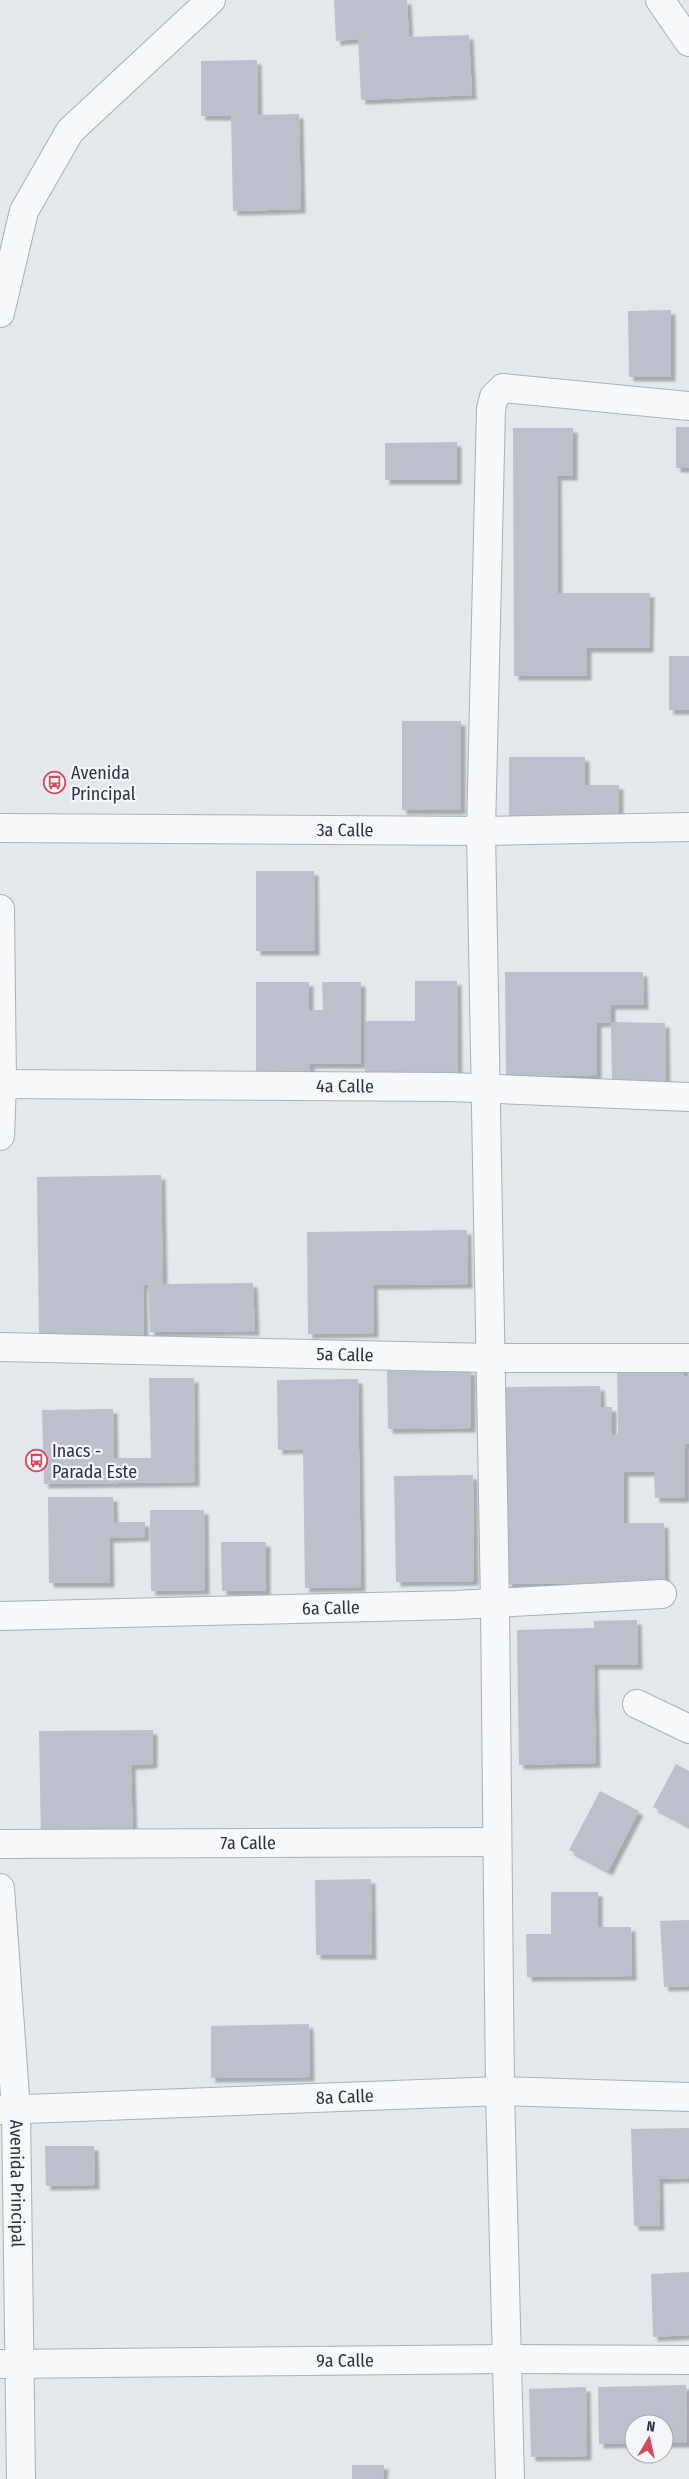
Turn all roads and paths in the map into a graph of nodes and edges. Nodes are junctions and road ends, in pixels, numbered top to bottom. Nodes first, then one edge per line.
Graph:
1 (211, 0) edge
2 (660, 0) edge
3 (689, 42) edge
4 (0, 313) edge
5 (689, 406) edge
6 (689, 827) edge
7 (0, 828) edge
8 (481, 831) junction
9 (0, 908) edge
10 (1, 1084) edge
11 (485, 1088) junction
12 (689, 1097) edge
13 (0, 1136) edge
14 (0, 1347) edge
15 (490, 1358) junction
16 (689, 1358) edge
17 (662, 1594) dead end
18 (495, 1604) junction
19 (0, 1616) edge
20 (638, 1704) dead end
21 (689, 1728) edge
22 (496, 1842) junction
23 (0, 1844) edge
24 (0, 1888) edge
25 (500, 2091) junction
26 (689, 2097) edge
27 (8, 2110) edge
28 (507, 2358) junction
29 (689, 2360) edge
30 (10, 2364) edge
31 (21, 2479) edge
32 (510, 2479) edge

1 - 4 street
2 - 3 street
5 - 8 street
6 - 8 street, 3a Calle
7 - 8 street, 3a Calle
8 - 11 street
9 - 10 street
10 - 11 street, 4a Calle
10 - 13 street
11 - 12 street, 4a Calle
11 - 15 street
14 - 15 street, 5a Calle
15 - 16 street, 5a Calle
15 - 18 street
17 - 18 street, 6a Calle
18 - 19 street, 6a Calle
18 - 22 street
20 - 21 street
22 - 23 street, 7a Calle
22 - 25 street
24 - 27 street, Avenida Principal
25 - 26 street, 8a Calle
25 - 27 street, 8a Calle
25 - 28 street
27 - 30 street, Avenida Principal
28 - 29 street, 9a Calle
28 - 30 street, 9a Calle
28 - 32 street
30 - 31 street, Avenida Principal

